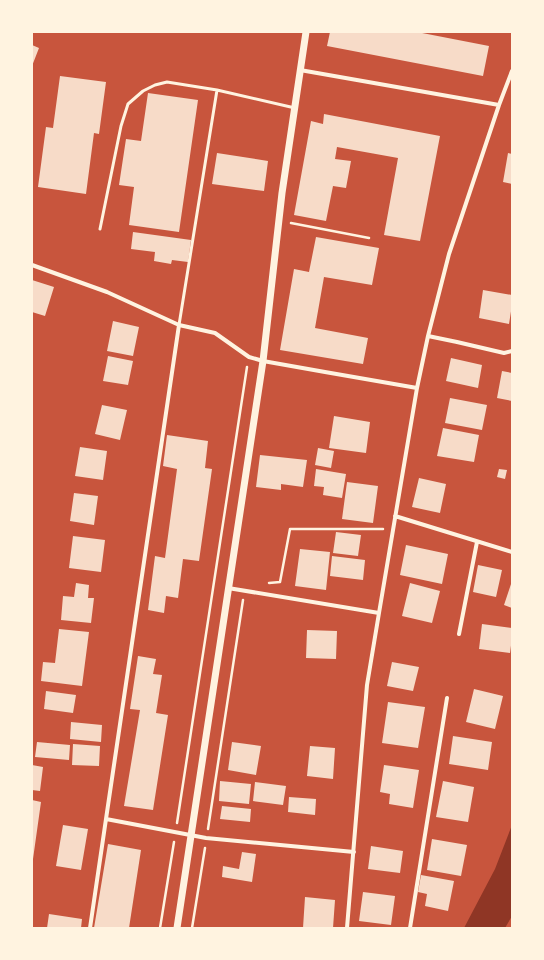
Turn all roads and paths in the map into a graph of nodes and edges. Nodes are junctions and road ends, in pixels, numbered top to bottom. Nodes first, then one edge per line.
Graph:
1 (306, 32) edge
2 (300, 70) junction
3 (512, 71) edge
4 (216, 90) junction
5 (499, 105) junction
6 (295, 108) junction
7 (286, 222) dead end
8 (100, 229) dead end
9 (369, 238) dead end
10 (32, 264) edge
11 (179, 325) junction
12 (428, 336) junction
13 (512, 351) edge
14 (249, 357) junction
15 (263, 360) junction
16 (417, 388) junction
17 (395, 516) junction
18 (393, 529) junction
19 (477, 542) junction
20 (512, 552) edge
21 (266, 584) dead end
22 (228, 588) junction
23 (245, 590) junction
24 (379, 613) junction
25 (459, 634) dead end
26 (446, 698) dead end
27 (106, 819) junction
28 (175, 832) junction
29 (190, 835) junction
30 (206, 838) junction
31 (354, 852) junction
32 (90, 928) edge
33 (160, 928) edge
34 (177, 928) edge
35 (192, 928) edge
36 (347, 928) edge
37 (410, 928) edge

1 - 2 street
2 - 5 street
2 - 6 street
3 - 5 street
4 - 6 lane
4 - 8 lane
4 - 11 lane
5 - 12 street
6 - 15 street
7 - 9 path
10 - 11 street
11 - 14 street
11 - 27 street
12 - 13 street
12 - 16 street
14 - 15 street
14 - 28 path
15 - 16 street
15 - 22 street
16 - 17 street
17 - 18 street
17 - 19 street
18 - 21 path
18 - 24 street
19 - 20 street
19 - 25 street
22 - 23 street
22 - 29 street
23 - 24 street
23 - 30 path
24 - 31 street
26 - 37 street
27 - 28 street
27 - 32 street
28 - 29 street
28 - 33 path
29 - 30 street
29 - 34 street
30 - 31 street
30 - 35 path
31 - 36 street

